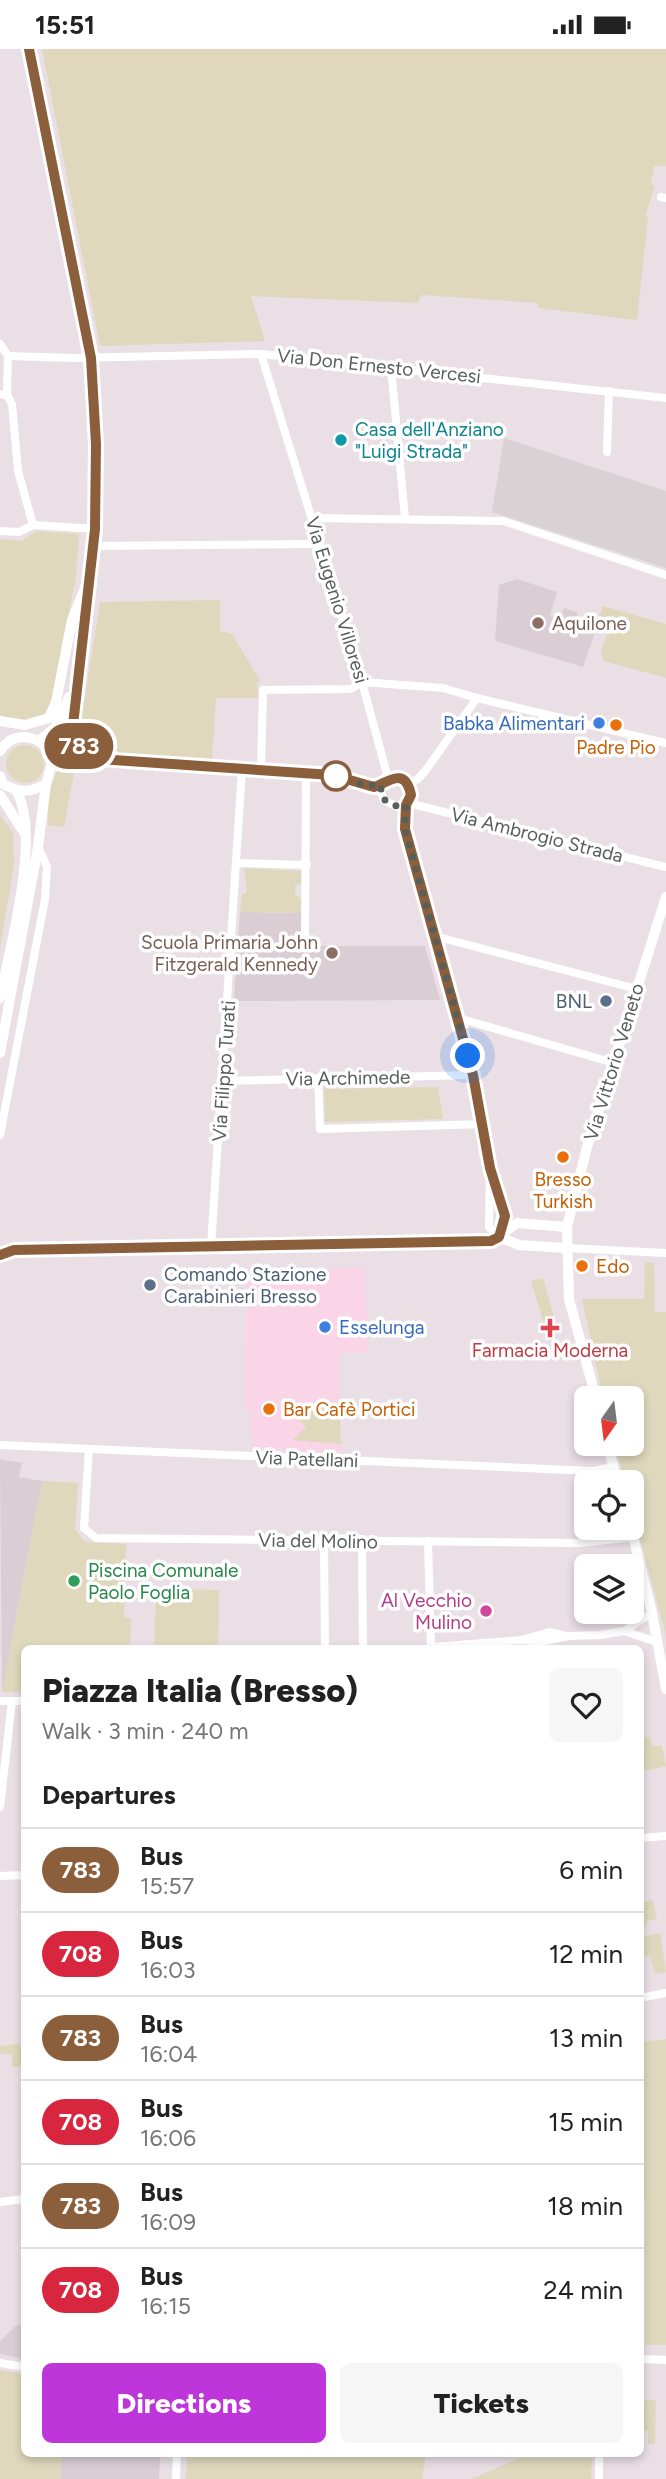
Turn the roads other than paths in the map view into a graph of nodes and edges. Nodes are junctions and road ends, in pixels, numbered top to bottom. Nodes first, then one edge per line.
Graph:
1 (29, 49) edge
2 (0, 344) edge
3 (261, 354) junction
4 (8, 356) junction
5 (91, 358) junction
6 (391, 367) junction
7 (609, 391) junction
8 (3, 394) edge
9 (666, 398) edge
10 (607, 452) dead end
11 (312, 518) junction
12 (405, 518) junction
13 (33, 526) junction
14 (95, 529) junction
15 (0, 531) edge
16 (320, 544) junction
17 (94, 546) junction
18 (92, 571) junction
19 (666, 575) edge
20 (78, 674) junction
21 (362, 682) junction
22 (477, 698) junction
23 (73, 707) junction
24 (0, 721) edge
25 (0, 734) edge
26 (16, 738) junction
27 (40, 740) junction
28 (666, 743) edge
29 (0, 751) edge
30 (53, 755) junction
31 (383, 755) junction
32 (99, 759) junction
33 (242, 769) junction
34 (261, 770) junction
35 (306, 774) junction
36 (0, 776) edge
37 (400, 778) junction
38 (384, 781) junction
39 (46, 784) junction
40 (408, 784) junction
41 (17, 792) junction
42 (0, 795) edge
43 (407, 804) junction
44 (27, 837) junction
45 (38, 847) junction
46 (236, 863) junction
47 (307, 865) junction
48 (666, 867) edge
49 (666, 897) edge
50 (663, 920) edge
51 (434, 936) junction
52 (305, 946) dead end
53 (637, 989) junction
54 (0, 998) edge
55 (458, 1018) junction
56 (0, 1052) edge
57 (614, 1063) junction
58 (473, 1075) junction
59 (318, 1078) junction
60 (223, 1081) junction
61 (484, 1124) junction
62 (0, 1135) edge
63 (490, 1168) junction
64 (567, 1227) junction
65 (499, 1237) junction
66 (0, 1245) edge
67 (211, 1247) junction
68 (565, 1248) junction
69 (14, 1250) junction
70 (666, 1253) edge
71 (0, 1255) edge
72 (593, 1386) edge
73 (0, 1445) edge
74 (89, 1450) junction
75 (611, 1456) edge
76 (614, 1467) junction
77 (615, 1470) edge
78 (594, 1540) edge
79 (634, 1540) edge
80 (428, 1541) junction
81 (324, 1542) junction
82 (362, 1542) junction
83 (652, 1613) junction
84 (624, 1631) junction
85 (662, 1642) edge
86 (325, 1645) edge
87 (363, 1645) edge
88 (431, 1645) edge
89 (465, 1645) edge
90 (666, 1689) edge
91 (0, 1701) edge
92 (12, 1701) junction
93 (21, 1701) edge
94 (0, 1807) edge
95 (666, 1836) edge
96 (644, 1838) edge
97 (21, 1875) edge
98 (0, 1876) edge
99 (666, 1993) edge
100 (644, 1997) edge
101 (21, 2199) edge
102 (0, 2202) edge
103 (644, 2359) edge
104 (666, 2360) edge
105 (0, 2363) edge
106 (21, 2366) edge
107 (177, 2457) edge
108 (599, 2457) edge
109 (176, 2479) edge
110 (599, 2479) edge

1 - 5 street
2 - 4 street
3 - 5 street, Via Don Ernesto Vercesi
3 - 6 street, Via Don Ernesto Vercesi
3 - 11 street, Via Eugenio Villoresi
4 - 5 street, Via Don Ernesto Vercesi
4 - 8 street
5 - 14 street
6 - 7 street, Via Don Ernesto Vercesi
6 - 12 street
7 - 9 street, Via Don Ernesto Vercesi
7 - 10 street
8 - 13 street
11 - 12 street
11 - 16 street, Via Eugenio Villoresi
12 - 19 street
13 - 14 street
13 - 15 street
14 - 17 street
16 - 17 street
16 - 21 street, Via Eugenio Villoresi
17 - 18 street
18 - 20 street
18 - 24 street
20 - 23 street
20 - 27 street
21 - 22 street
21 - 31 street, Via Eugenio Villoresi
21 - 34 street
22 - 28 street
22 - 40 street
23 - 30 street
23 - 32 street
25 - 26 street
26 - 27 street
26 - 29 street
27 - 30 street
30 - 32 street
30 - 39 street
31 - 37 street, Via Eugenio Villoresi
31 - 38 street, Via Eugenio Villoresi
32 - 33 street
33 - 34 street
33 - 46 street, Via Filippo Turati
34 - 35 street
35 - 38 street
35 - 47 street
36 - 41 street
37 - 38 street
37 - 40 street
38 - 43 street
39 - 41 street
39 - 45 street
40 - 43 street
41 - 44 street
42 - 44 street
43 - 48 street, Via Ambrogio Strada
43 - 51 street
44 - 54 street
45 - 56 street
45 - 62 street
46 - 47 street
46 - 60 street, Via Filippo Turati
47 - 52 street
49 - 50 street, Via Vittorio Veneto
50 - 53 street, Via Vittorio Veneto
51 - 53 street
51 - 55 street
53 - 57 street, Via Vittorio Veneto
55 - 57 street
55 - 58 street
57 - 64 street, Via Vittorio Veneto
58 - 59 street, Via Archimede
58 - 61 street
59 - 60 street, Via Archimede
59 - 61 street
60 - 67 street, Via Filippo Turati
61 - 63 street
63 - 65 street
63 - 65 street
64 - 65 street
64 - 68 street, Via Vittorio Veneto
65 - 67 street
65 - 68 street
66 - 69 street
67 - 69 street
68 - 70 street
68 - 72 street, Via Vittorio Veneto
69 - 71 street
73 - 74 street, Via Patellani
74 - 76 street, Via Patellani
74 - 81 street, Via del Molino
75 - 76 street
76 - 77 street
78 - 80 street, Via del Molino
79 - 83 street
80 - 82 street, Via del Molino
80 - 88 street
81 - 82 street, Via del Molino
81 - 86 street
82 - 87 street
83 - 84 street
83 - 85 street
84 - 85 street
84 - 89 street
85 - 90 street
91 - 92 street
92 - 93 street
92 - 94 street
95 - 96 street
97 - 98 street
99 - 100 street
101 - 102 street
103 - 104 street
105 - 106 street
107 - 109 street
108 - 110 street

